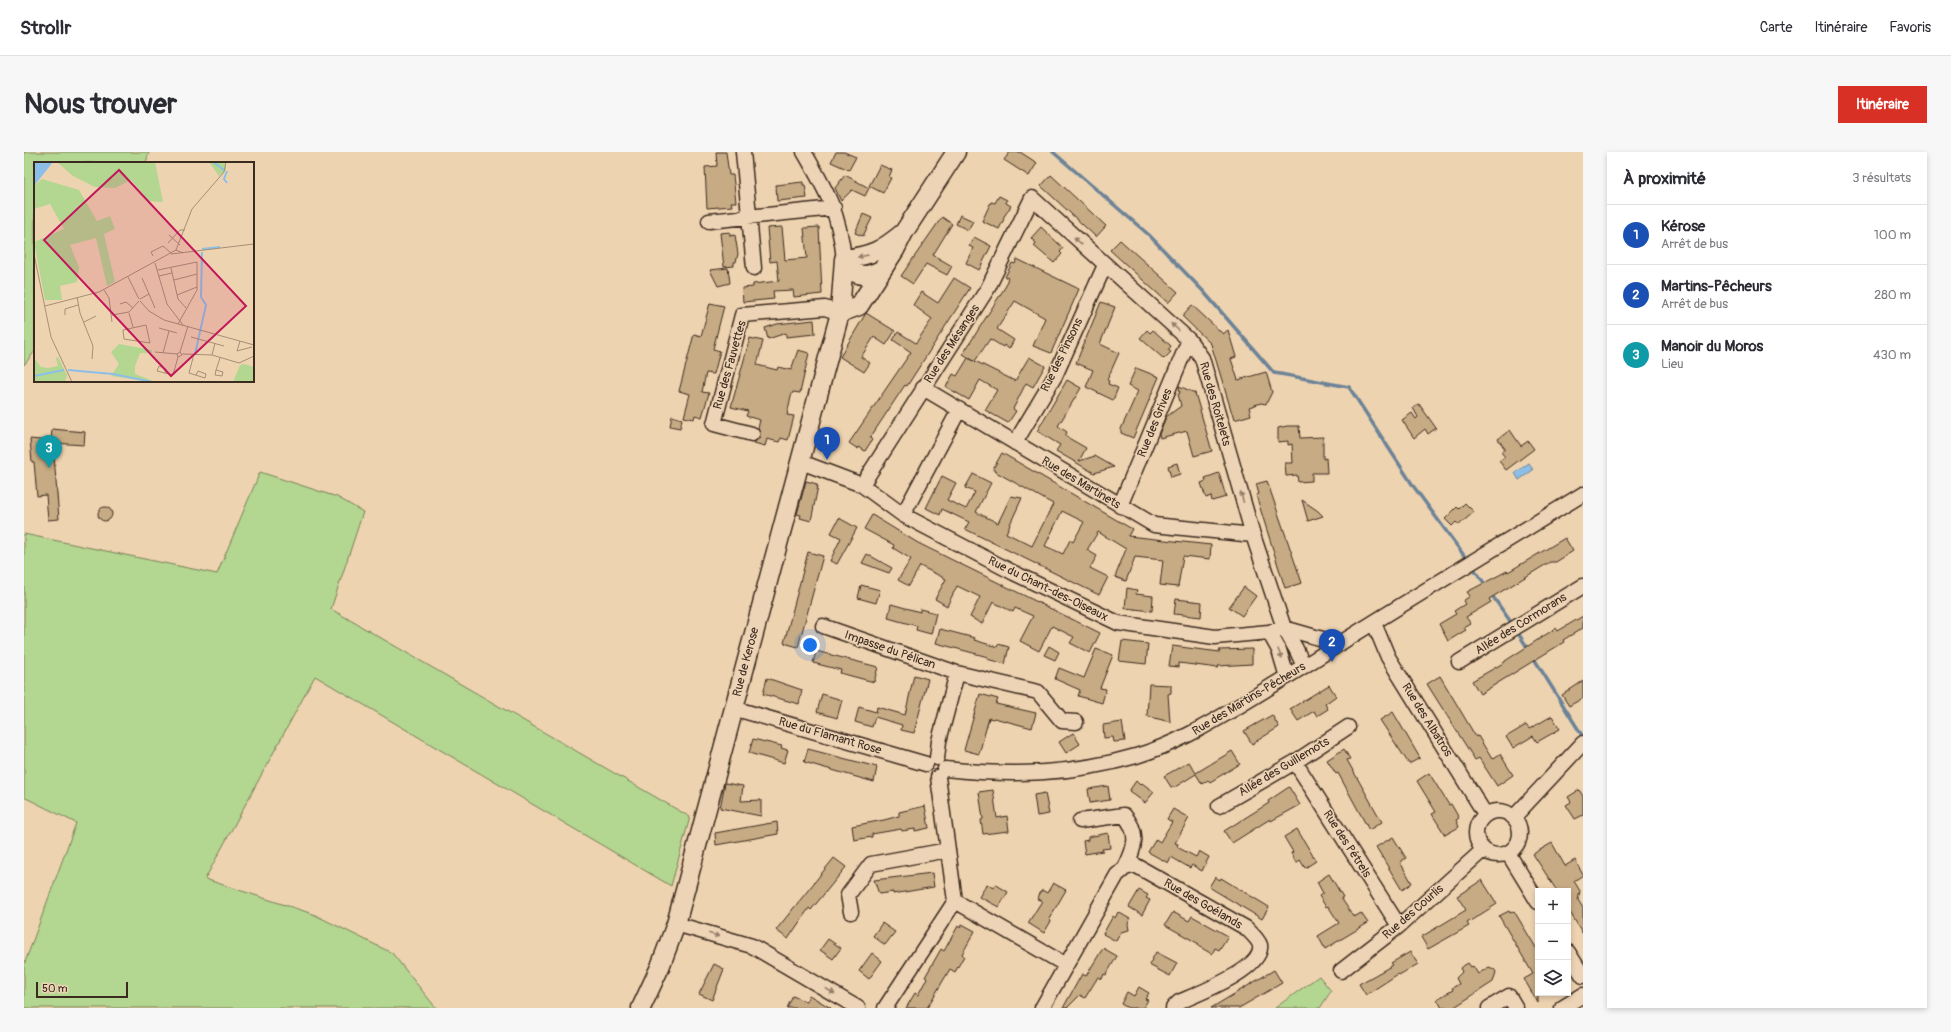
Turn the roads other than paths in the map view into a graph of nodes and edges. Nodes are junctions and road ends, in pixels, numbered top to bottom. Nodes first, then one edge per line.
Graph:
1 (743, 152) edge
2 (804, 152) edge
3 (956, 152) edge
4 (1032, 198) joint
5 (834, 208) junction
6 (750, 217) junction
7 (709, 221) dead end
8 (904, 232) junction
9 (844, 263) junction
10 (1105, 265) junction
11 (754, 268) dead end
12 (884, 269) junction
13 (840, 313) junction
14 (1189, 340) junction
15 (923, 388) junction
16 (959, 410) junction
17 (752, 434) dead end
18 (1015, 443) junction
19 (801, 462) junction
20 (862, 485) junction
21 (1583, 494) edge
22 (1120, 506) junction
23 (903, 515) junction
24 (1253, 535) junction
25 (1583, 586) edge
26 (1374, 622) junction
27 (823, 626) dead end
28 (1284, 628) junction
29 (1269, 632) junction
30 (1340, 644) junction
31 (1459, 662) dead end
32 (1304, 666) junction
33 (957, 673) junction
34 (1287, 677) junction
35 (733, 708) junction
36 (1076, 722) dead end
37 (1348, 726) dead end
38 (1582, 748) edge
39 (1295, 762) junction
40 (936, 767) junction
41 (1218, 806) dead end
42 (1485, 814) junction
43 (1514, 817) junction
44 (1080, 821) dead end
45 (948, 850) junction
46 (1483, 850) junction
47 (1508, 853) junction
48 (1125, 868) junction
49 (1535, 897) edge
50 (955, 901) junction
51 (851, 912) dead end
52 (676, 924) junction
53 (1399, 926) junction
54 (1571, 957) edge
55 (1066, 965) junction
56 (1341, 971) dead end
57 (1583, 976) edge
58 (1583, 995) edge
59 (641, 1008) edge
60 (858, 1008) edge
61 (886, 1008) edge
62 (1042, 1008) edge
63 (1173, 1008) edge
64 (1489, 1008) edge
65 (1516, 1008) edge
66 (1562, 1008) edge

1 - 6 street
2 - 5 street
3 - 8 main road
10 -> 4 street, Rue des Roitelets
4 - 15 street, Rue des Mésanges
5 - 6 street
5 - 9 street
6 - 7 street
6 - 11 street
8 -> 9 main road
8 - 12 main road
9 - 12 main road
9 - 13 main road, Rue de Kerose
14 -> 10 street, Rue des Roitelets
10 - 18 street, Rue des Pinsons
12 - 13 main road
13 - 17 street, Rue des Fauvettes
13 - 19 main road, Rue de Kerose
14 - 22 street, Rue des Grives
24 -> 14 street, Rue des Roitelets
15 - 16 street, Rue des Martinets
15 - 20 street, Rue des Mésanges
16 - 18 street, Rue des Martinets
16 - 23 street
18 - 22 street, Rue des Martinets
19 - 20 street, Rue du Chant-des-Oiseaux
19 - 35 main road, Rue de Kerose
20 - 23 street, Rue du Chant-des-Oiseaux
21 - 26 street, Rue des Martins-Pêcheurs
22 - 24 street, Rue des Martinets
23 - 29 street, Rue du Chant-des-Oiseaux
24 - 28 street, Rue des Roitelets
25 - 31 street, Allée des Cormorans
26 - 30 street, Rue des Martins-Pêcheurs
26 - 42 street, Rue des Albatros
27 - 33 street, Impasse du Pélican
28 - 29 street
28 - 30 street
28 - 32 street, Rue des Roitelets
29 -> 34 street
30 - 32 street, Rue des Martins-Pêcheurs
32 - 34 street, Rue des Martins-Pêcheurs
33 - 36 street, Impasse du Pélican
33 - 40 street
34 - 40 street, Rue des Martins-Pêcheurs
35 - 40 street, Rue du Flamant Rose
35 - 52 main road, Rue de Kerose
37 - 39 street, Allée des Guillemots
38 - 43 street
39 - 41 street, Allée des Guillemots
39 - 53 street, Rue des Pétrels
40 - 45 street
42 - 43 street
42 - 46 street
43 - 47 street
44 - 48 street
45 - 50 street
45 - 51 street
46 - 47 street
46 - 53 street, Rue des Courlis
47 - 49 street
48 - 55 street
48 - 63 street, Rue des Goélands
50 - 55 street
50 - 61 street
52 - 59 main road, Rue de Kerose
52 -> 60 street
53 - 56 street, Rue des Courlis
54 - 57 street
55 - 62 street
58 - 66 street
64 - 65 street

